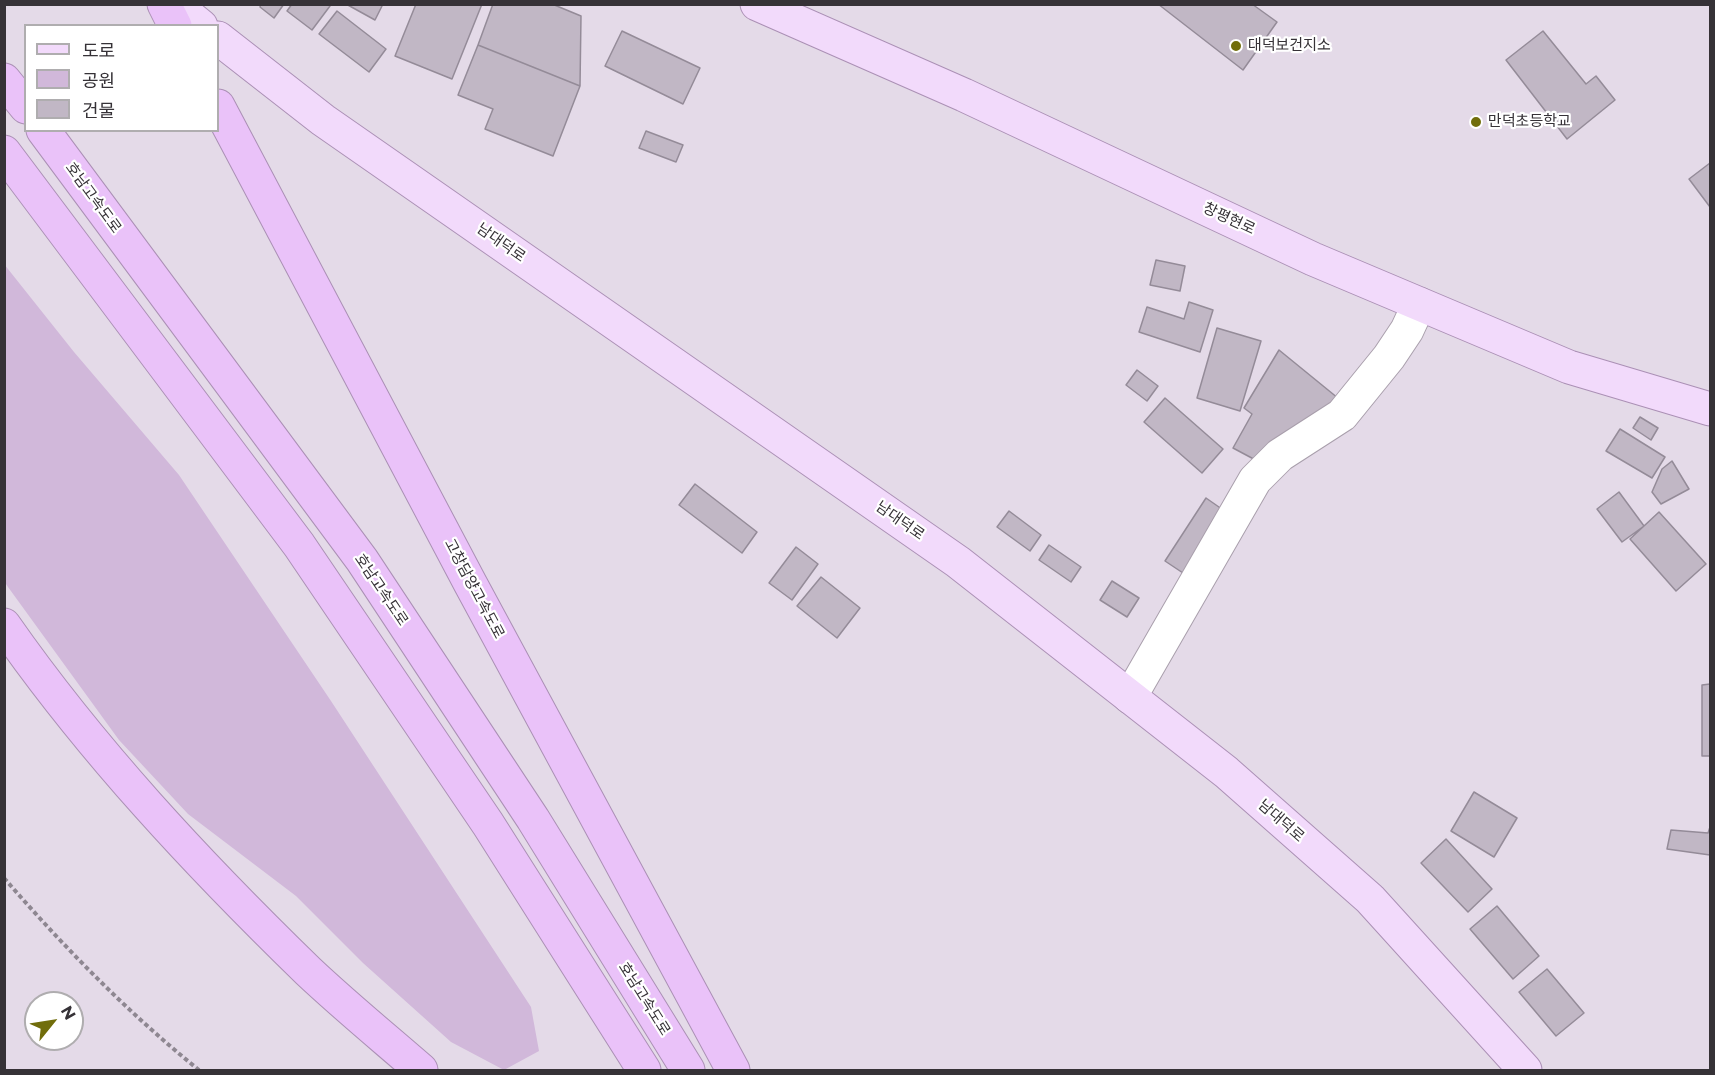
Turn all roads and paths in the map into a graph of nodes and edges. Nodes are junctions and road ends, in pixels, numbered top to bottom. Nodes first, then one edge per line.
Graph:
1 (164, 4) edge
2 (174, 4) edge
3 (757, 4) edge
4 (174, 24) edge
5 (199, 24) edge
6 (219, 39) edge
7 (4, 80) edge
8 (24, 105) edge
9 (219, 108) edge
10 (44, 132) edge
11 (4, 152) edge
12 (1419, 304) junction
13 (1710, 409) edge
14 (4, 625) edge
15 (1130, 697) junction
16 (4, 878) edge
17 (199, 1071) edge
18 (421, 1071) edge
19 (644, 1071) edge
20 (688, 1071) edge
21 (733, 1071) edge
22 (1526, 1071) edge

1 - 4 highway
2 - 5 main road
3 - 12 main road, 창평현로
6 - 15 main road, 남대덕로
7 - 8 highway
9 - 21 highway, 고창담양고속도로
10 - 20 highway, 호남고속도로
11 - 19 highway
12 - 13 main road, 창평현로
12 - 15 lane
14 - 18 highway
15 - 22 main road, 남대덕로
16 - 17 path

